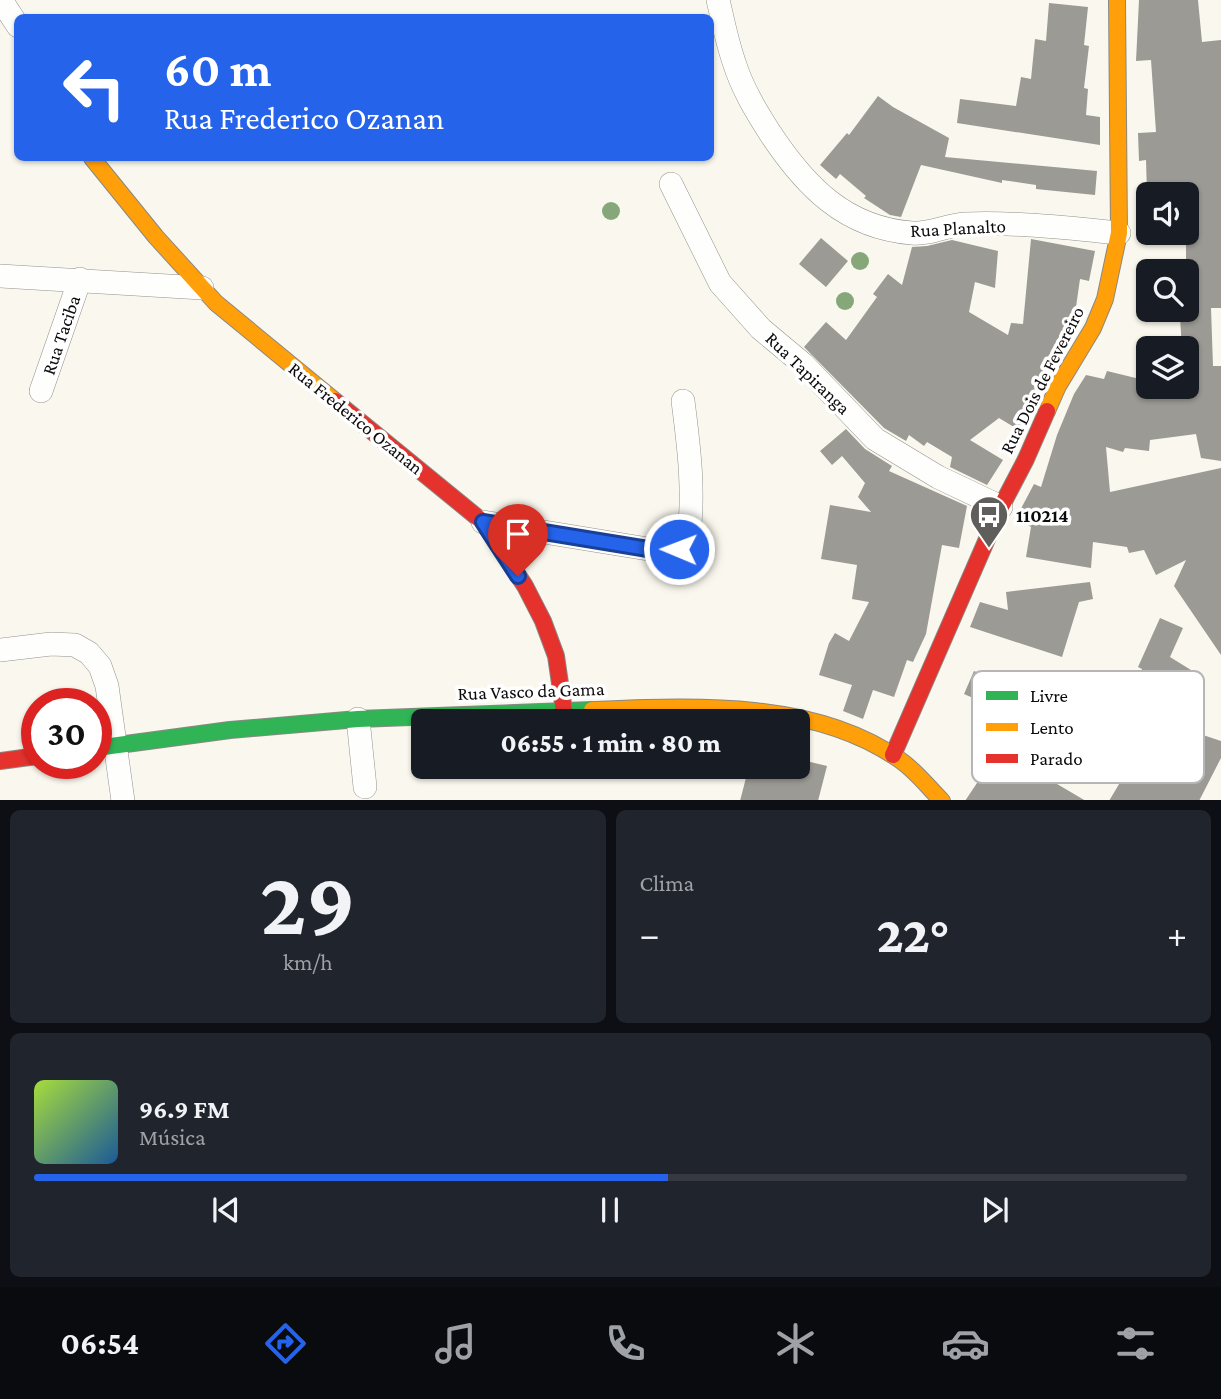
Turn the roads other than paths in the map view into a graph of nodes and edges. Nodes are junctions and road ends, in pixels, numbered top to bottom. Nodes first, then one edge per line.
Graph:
1 (1, 0) edge
2 (718, 0) edge
3 (1117, 0) edge
4 (14, 20) edge
5 (94, 161) edge
6 (671, 184) dead end
7 (1119, 233) junction
8 (0, 275) edge
9 (80, 279) junction
10 (202, 288) junction
11 (41, 391) dead end
12 (682, 401) dead end
13 (1001, 507) junction
14 (483, 522) junction
15 (0, 650) edge
16 (107, 688) edge
17 (564, 709) edge
18 (595, 709) edge
19 (742, 709) edge
20 (411, 717) edge
21 (358, 719) junction
22 (810, 722) edge
23 (112, 746) edge
24 (892, 755) junction
25 (21, 758) edge
26 (0, 761) edge
27 (112, 768) edge
28 (365, 787) dead end
29 (123, 800) edge
30 (942, 800) edge

1 - 4 street
2 - 7 street, Rua Planalto
3 - 7 street, Rua Dois de Fevereiro
5 - 10 street, Rua Frederico Ozanan
6 - 13 street, Rua Tapiranga
7 - 13 street, Rua Dois de Fevereiro
8 - 9 street
9 - 10 street
9 - 11 street, Rua Taciba
10 - 14 street, Rua Frederico Ozanan
12 - 14 street
13 - 24 street, Rua Dois de Fevereiro
14 - 17 street, Rua Frederico Ozanan
15 - 16 street
18 - 19 street, Rua Vasco da Gama
20 - 21 street, Rua Vasco da Gama
21 - 23 street, Rua Vasco da Gama
21 - 28 street
22 - 24 street, Rua Vasco da Gama
24 - 30 street, Rua Vasco da Gama
25 - 26 street
27 - 29 street

